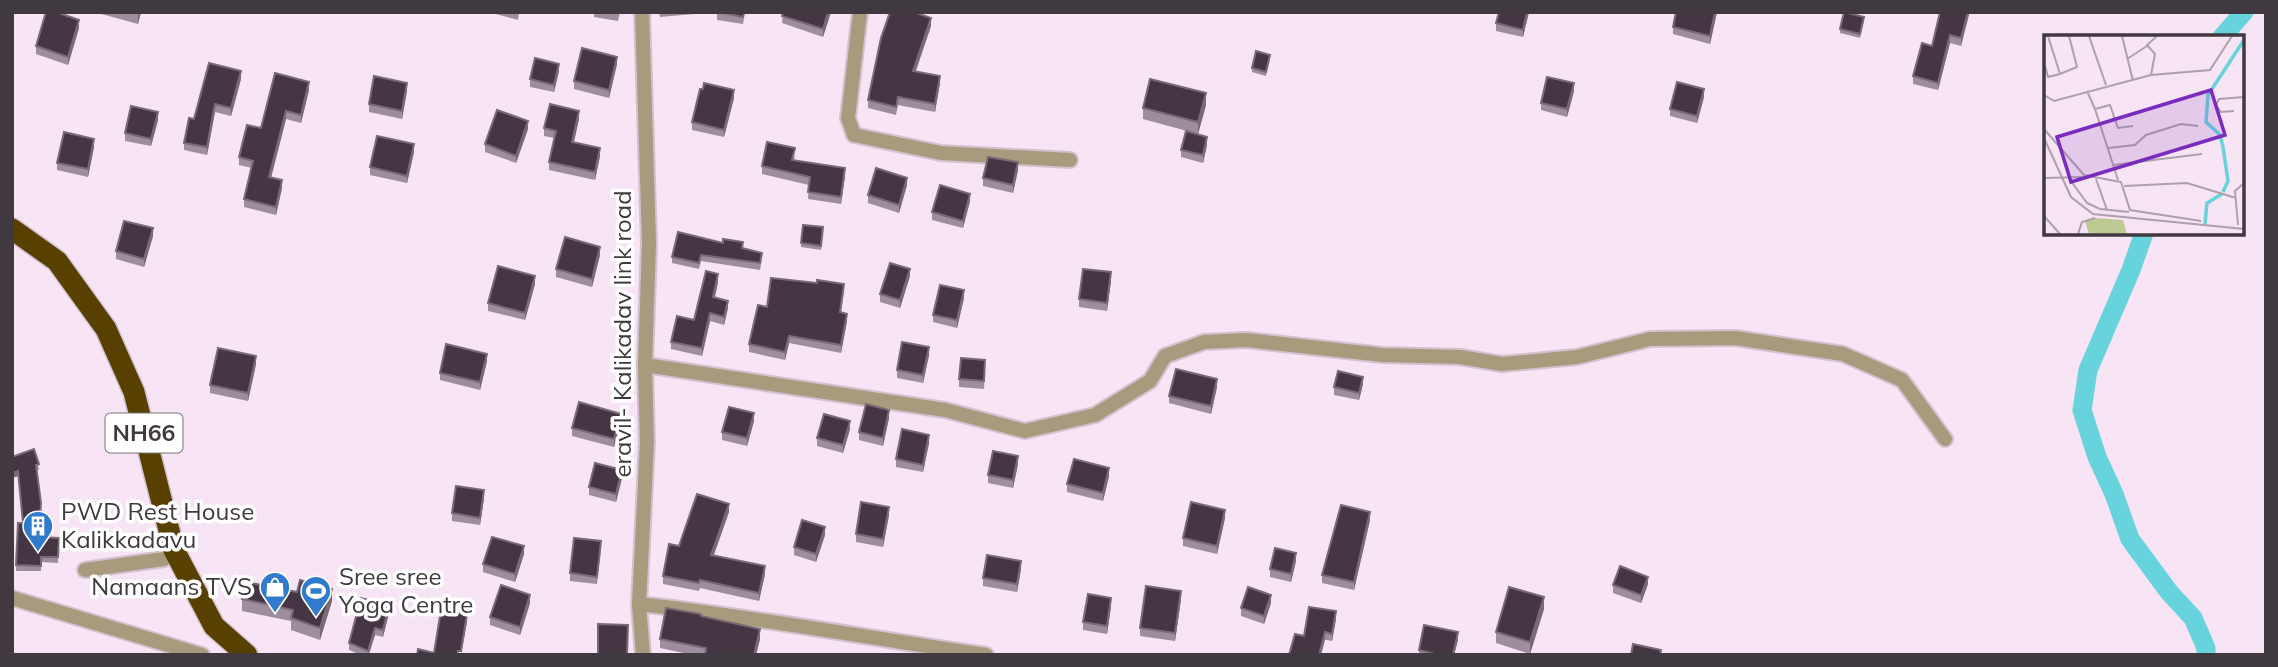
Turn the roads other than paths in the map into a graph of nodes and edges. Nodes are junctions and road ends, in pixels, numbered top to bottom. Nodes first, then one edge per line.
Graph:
1 (642, 12) edge
2 (860, 12) edge
3 (1070, 160) dead end
4 (12, 229) edge
5 (645, 365) junction
6 (1945, 439) dead end
7 (174, 550) junction
8 (85, 570) dead end
9 (12, 598) edge
10 (639, 604) junction
11 (202, 655) edge
12 (247, 655) edge
13 (643, 655) edge
14 (986, 655) edge

1 - 5 street, eravil- Kalikadav link road
2 - 3 street
4 - 7 highway, NH66
5 - 6 street
5 - 10 street, eravil- Kalikadav link road
7 - 8 street
7 - 12 highway, NH66
9 - 11 street
10 - 13 street, eravil- Kalikadav link road
10 - 14 street

